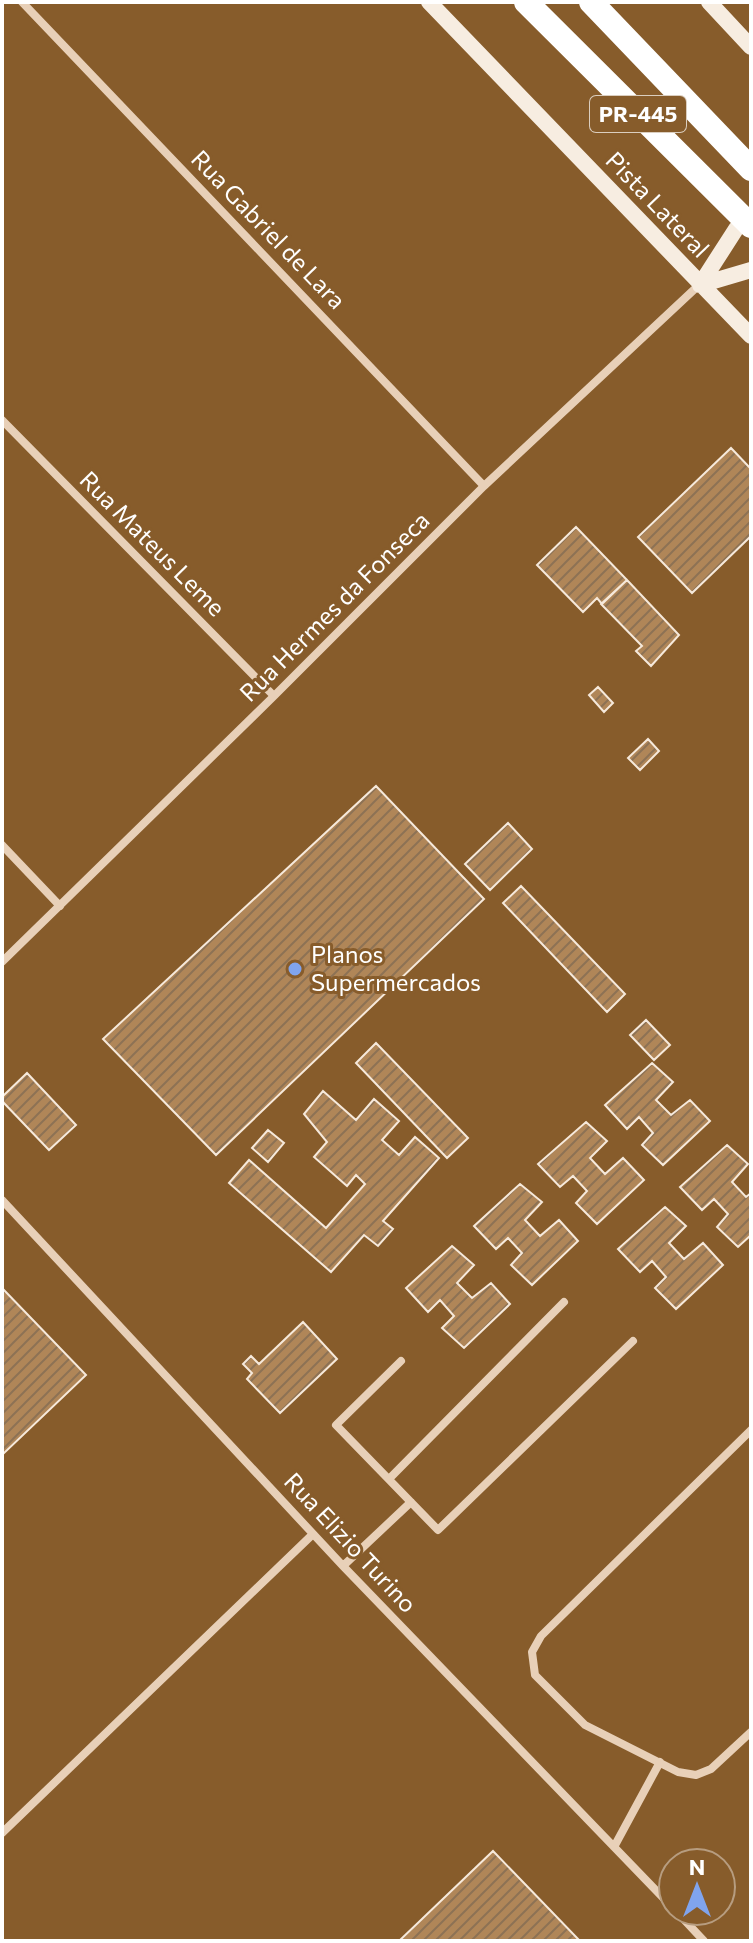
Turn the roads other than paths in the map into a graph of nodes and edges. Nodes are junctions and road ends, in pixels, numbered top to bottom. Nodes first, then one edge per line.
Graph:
1 (22, 2) edge
2 (429, 2) edge
3 (526, 2) edge
4 (591, 2) edge
5 (709, 2) edge
6 (751, 47) edge
7 (751, 169) edge
8 (751, 216) edge
9 (744, 228) edge
10 (751, 270) edge
11 (700, 285) junction
12 (751, 336) edge
13 (2, 420) edge
14 (484, 486) junction
15 (274, 696) junction
16 (2, 845) edge
17 (60, 906) junction
18 (2, 962) edge
19 (2, 1200) edge
20 (564, 1302) dead end
21 (633, 1341) dead end
22 (401, 1361) dead end
23 (751, 1430) edge
24 (389, 1479) junction
25 (411, 1502) junction
26 (313, 1534) junction
27 (343, 1566) junction
28 (751, 1732) edge
29 (660, 1762) junction
30 (2, 1833) edge
31 (614, 1847) junction
32 (657, 1892) edge

1 - 14 street, Rua Gabriel de Lara
2 - 11 street, Pista Lateral / PR-445
3 - 9 highway, PR-445
4 - 7 highway, PR-445
5 - 6 street
8 - 9 street
9 - 11 street
10 - 11 street
11 - 12 street, Pista Lateral / PR-445
11 - 14 street, Rua Hermes da Fonseca
13 - 15 street, Rua Mateus Leme
14 - 15 street, Rua Hermes da Fonseca
15 - 17 street, Rua Hermes da Fonseca
16 - 17 street
17 - 18 street, Rua Hermes da Fonseca
19 - 26 street, Rua Elizio Turino
20 - 24 street
21 - 25 street
22 - 24 street
23 - 29 street
24 - 25 street
25 - 27 street
26 - 27 street, Rua Elizio Turino
26 - 30 street
27 - 31 street, Rua Elizio Turino
28 - 29 street
29 - 31 street
31 - 32 street, Rua Elizio Turino

